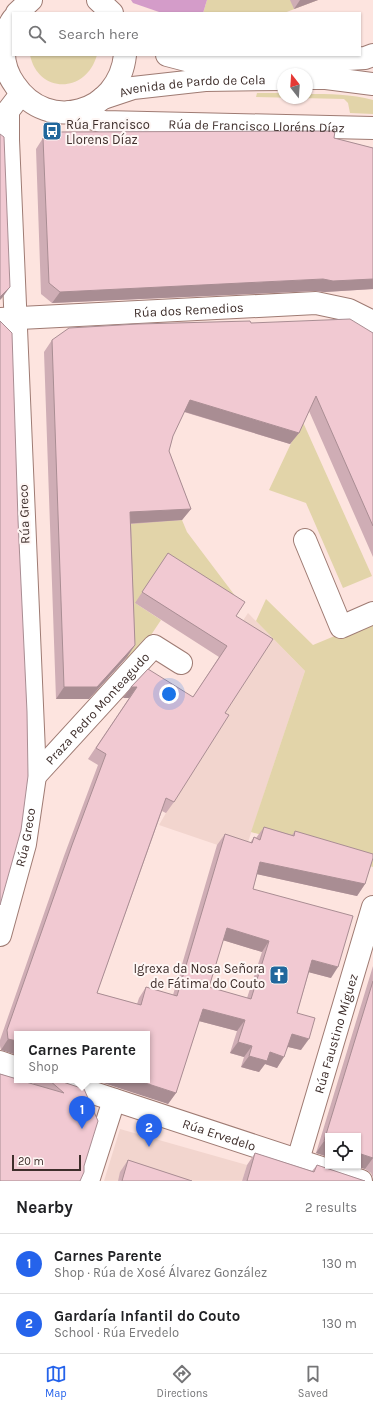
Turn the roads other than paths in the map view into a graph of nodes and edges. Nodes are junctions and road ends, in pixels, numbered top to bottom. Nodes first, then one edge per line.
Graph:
1 (31, 0) edge
2 (98, 0) edge
3 (18, 12) edge
4 (111, 12) edge
5 (6, 29) edge
6 (373, 55) edge
7 (125, 56) edge
8 (171, 56) edge
9 (313, 78) edge
10 (277, 79) edge
11 (373, 84) edge
12 (21, 94) junction
13 (103, 98) junction
14 (4, 111) edge
15 (70, 112) junction
16 (373, 128) edge
17 (8, 319) edge
18 (373, 322) edge
19 (305, 540) dead end
20 (373, 613) edge
21 (181, 663) dead end
22 (34, 776) junction
23 (373, 906) edge
24 (0, 935) edge
25 (0, 1062) edge
26 (14, 1067) edge
27 (63, 1083) edge
28 (114, 1100) junction
29 (298, 1160) junction
30 (88, 1181) edge
31 (361, 1181) edge

1 - 3 street
2 - 4 street
5 - 12 street
6 - 8 street, Avenida de Pardo de Cela
7 - 13 street
9 - 11 street
10 - 13 street, Avenida de Pardo de Cela
12 - 14 street, Rúa Greco
12 - 15 street
13 - 15 street
14 - 17 street, Rúa Greco
15 - 16 street, Rúa de Francisco Lloréns Díaz
17 - 18 street, Rúa dos Remedios
17 - 22 street, Rúa Greco
19 - 20 street
21 - 22 street, Praza Pedro Monteagudo
22 - 24 street, Rúa Greco
23 - 29 street, Rúa Faustino Míguez
25 - 26 street
27 - 28 street, Rúa Ervedelo
28 - 29 street, Rúa Ervedelo
28 - 30 street
29 - 31 street, Rúa Ervedelo

